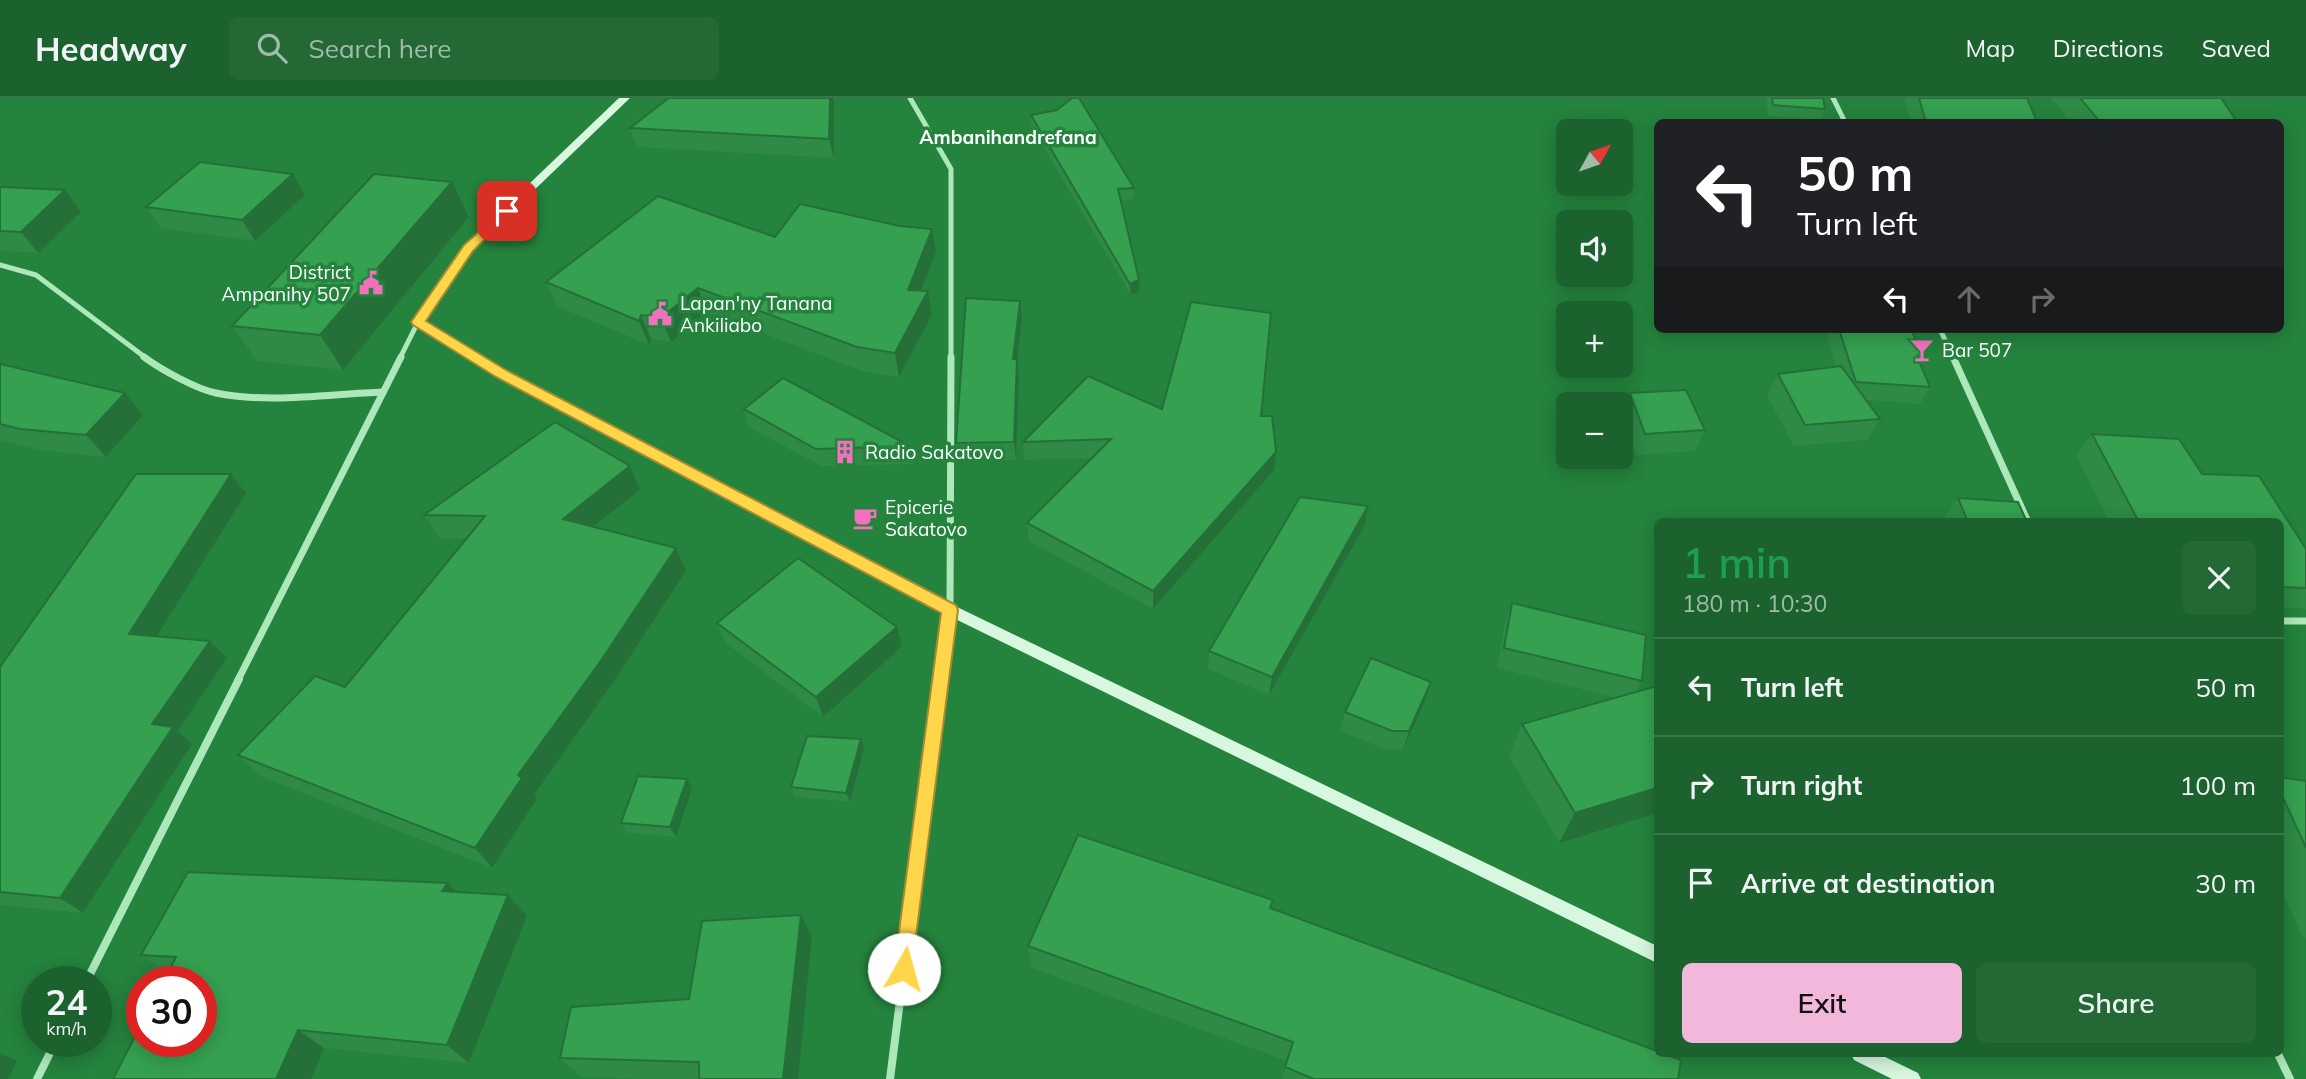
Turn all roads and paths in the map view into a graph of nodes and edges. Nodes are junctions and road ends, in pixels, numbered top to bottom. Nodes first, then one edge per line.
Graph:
1 (625, 98) edge
2 (910, 98) edge
3 (1833, 98) edge
4 (1844, 119) edge
5 (0, 265) edge
6 (418, 322) junction
7 (1942, 333) edge
8 (383, 392) junction
9 (2026, 518) edge
10 (950, 610) junction
11 (2284, 621) edge
12 (2306, 621) edge
13 (1654, 954) edge
14 (94, 966) edge
15 (48, 1057) edge
16 (1866, 1057) edge
17 (2279, 1057) edge
18 (37, 1079) edge
19 (890, 1079) edge
20 (1912, 1079) edge
21 (2290, 1079) edge

1 - 6 main road
2 - 10 street
3 - 4 street
5 - 8 street
6 - 8 street
6 - 10 main road
7 - 9 street
8 - 14 street
10 - 13 main road
10 - 19 street
11 - 12 street
15 - 18 street
16 - 20 main road
17 - 21 street

